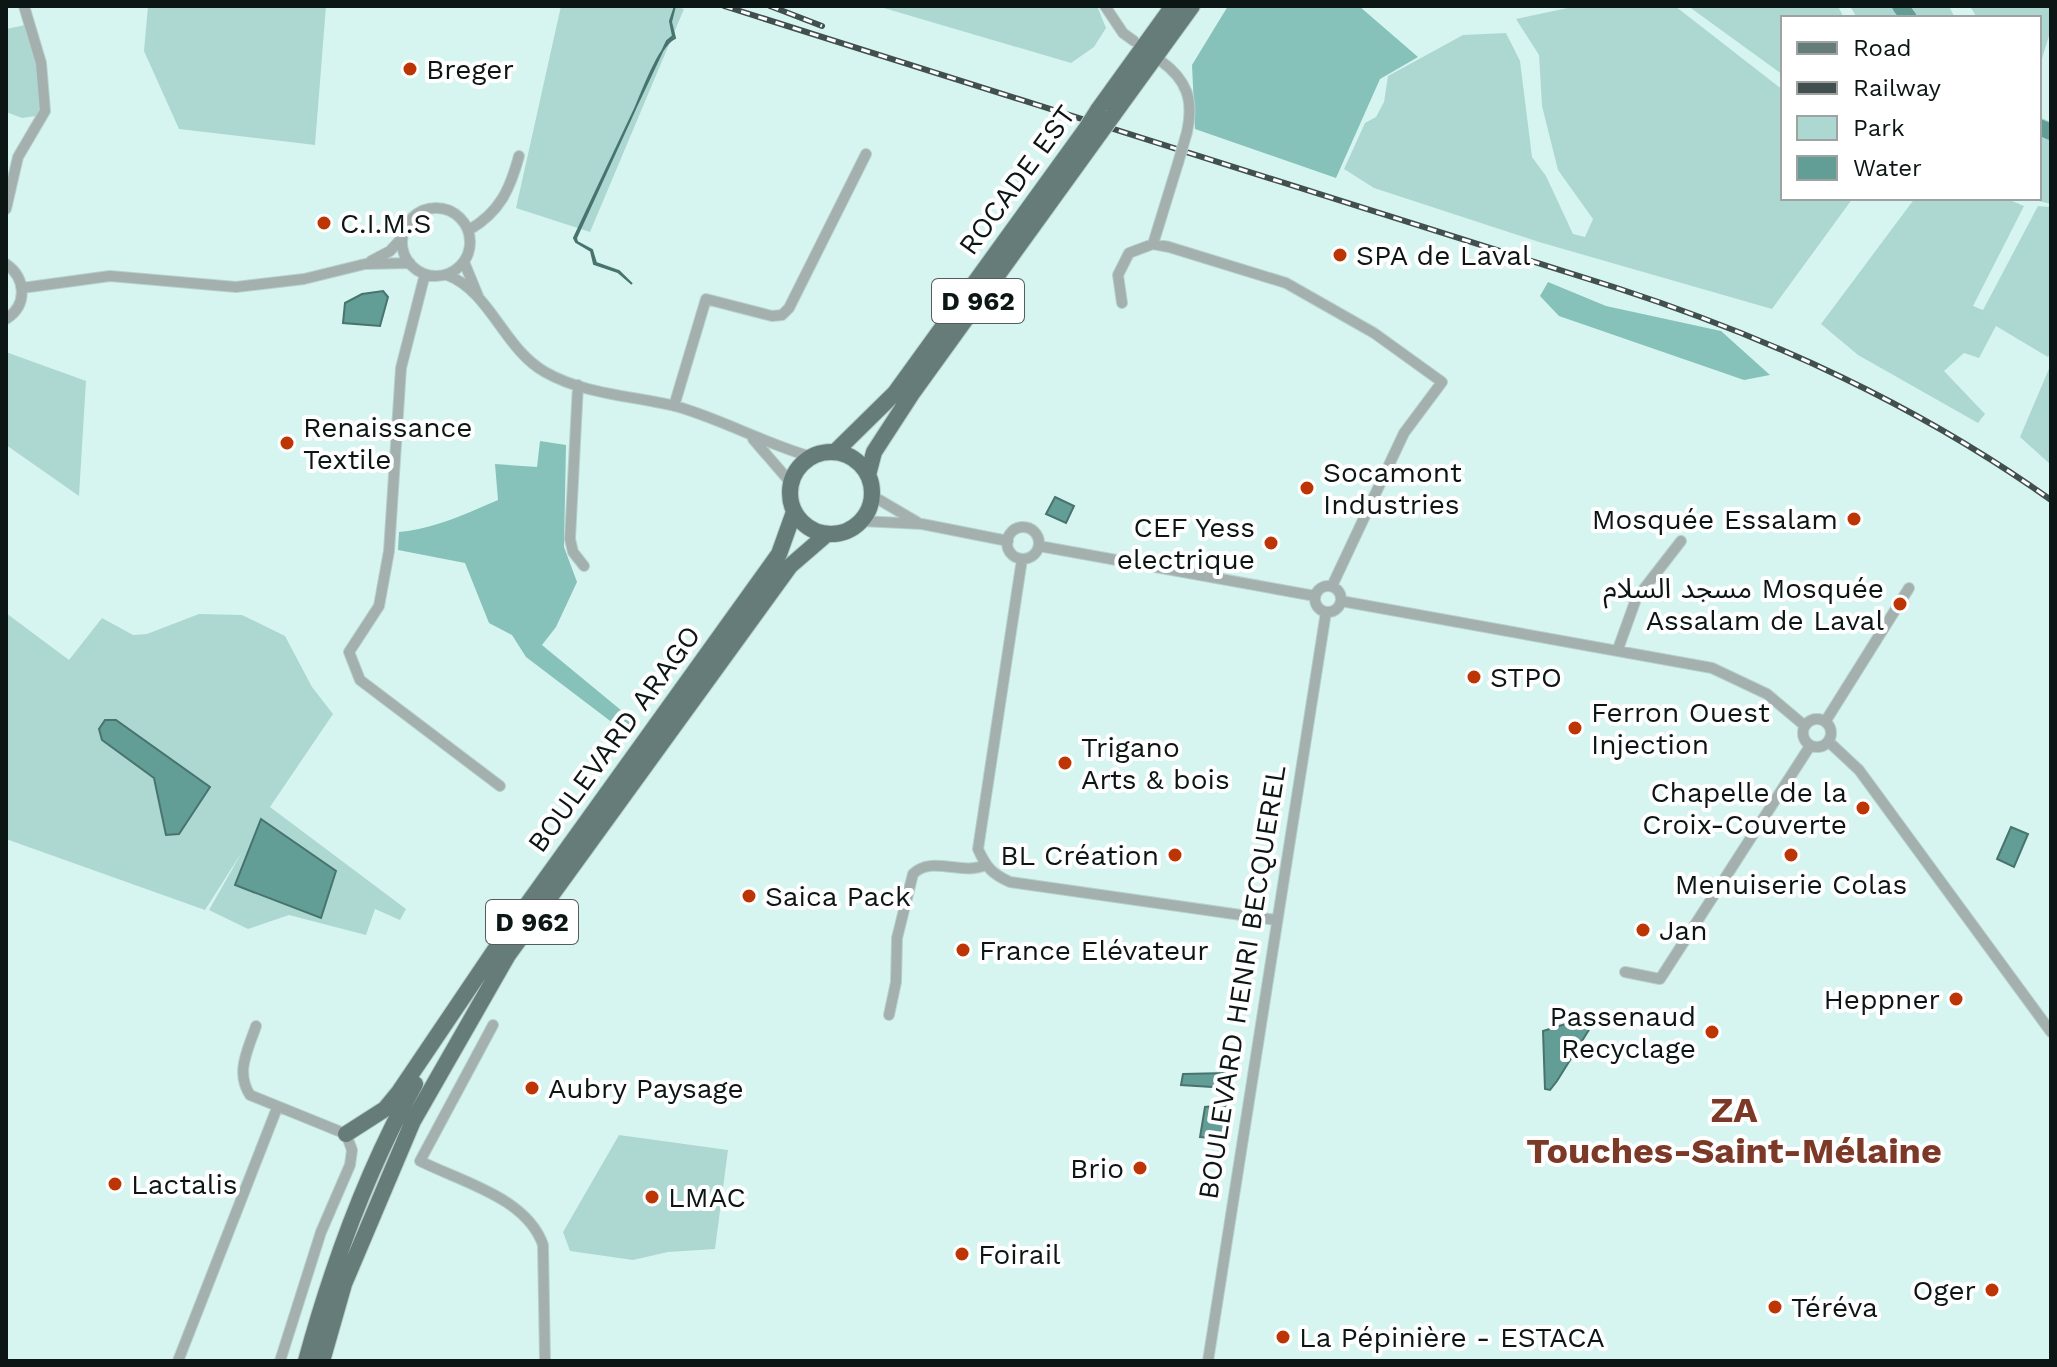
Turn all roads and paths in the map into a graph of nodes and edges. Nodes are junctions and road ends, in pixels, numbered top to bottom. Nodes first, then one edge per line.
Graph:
1 (24, 6) edge
2 (1105, 6) edge
3 (1173, 6) edge
4 (1192, 6) edge
5 (1134, 41) dead end
6 (1161, 61) dead end
7 (1106, 112) junction
8 (1093, 131) junction
9 (866, 154) dead end
10 (519, 156) dead end
11 (6, 209) edge
12 (469, 230) junction
13 (402, 238) junction
14 (1153, 244) junction
15 (464, 262) junction
16 (410, 263) junction
17 (6, 264) edge
18 (365, 264) junction
19 (425, 274) junction
20 (447, 275) junction
21 (22, 288) junction
22 (481, 302) junction
23 (1122, 303) dead end
24 (6, 319) edge
25 (578, 385) junction
26 (674, 406) junction
27 (749, 435) junction
28 (835, 452) junction
29 (812, 457) junction
30 (868, 475) junction
31 (791, 483) junction
32 (871, 495) junction
33 (794, 512) junction
34 (861, 521) junction
35 (922, 524) junction
36 (827, 534) junction
37 (1008, 541) junction
38 (1681, 541) dead end
39 (1039, 546) junction
40 (1022, 559) junction
41 (584, 566) dead end
42 (1332, 586) junction
43 (1909, 588) dead end
44 (1315, 596) junction
45 (1341, 601) junction
46 (1326, 612) junction
47 (1618, 649) junction
48 (1825, 722) junction
49 (1805, 726) junction
50 (1829, 742) junction
51 (1810, 746) junction
52 (500, 786) dead end
53 (985, 865) junction
54 (1276, 920) junction
55 (1625, 972) dead end
56 (467, 992) junction
57 (889, 1015) dead end
58 (493, 1025) dead end
59 (256, 1026) dead end
60 (2051, 1032) edge
61 (277, 1108) junction
62 (346, 1134) junction
63 (178, 1361) edge
64 (280, 1361) edge
65 (306, 1361) edge
66 (322, 1361) edge
67 (545, 1361) edge
68 (1208, 1361) edge

1 - 11 street
2 - 5 street
3 - 7 main road, ROCADE EST / D 962
4 - 7 main road, ROCADE EST / D 962
6 - 14 street, bridge
7 - 8 main road, ROCADE EST / D 962, bridge
8 - 28 main road, ROCADE EST / D 962
8 - 30 main road, D 962
9 - 26 street
10 - 12 street
12 - 13 street
12 - 15 street
13 - 16 street
13 - 18 street
14 - 23 street
14 - 42 street
15 - 20 street
15 - 22 street
16 - 18 street
16 - 19 street
17 - 21 street
18 - 21 street
19 - 20 street
19 - 52 street
20 - 22 street
21 - 24 street
22 - 25 street
25 - 26 street
25 - 41 street
26 - 27 street
27 - 29 street
27 - 31 street
28 - 29 main road
28 - 30 main road
29 - 31 main road
30 - 32 main road
31 - 33 main road
32 - 34 main road
32 - 35 street
33 - 36 main road
33 - 56 main road, BOULEVARD ARAGO / D 962
34 - 35 street
34 - 36 main road
35 - 37 street
36 - 66 main road, D 962
37 - 39 street
37 - 40 street
38 - 47 street
39 - 40 street
39 - 44 street
40 - 53 street
42 - 44 street
42 - 45 street
43 - 48 street
44 - 46 street
45 - 46 street
45 - 47 street
46 - 54 street, BOULEVARD HENRI BECQUEREL
47 - 49 street
48 - 49 street
48 - 50 street
49 - 51 street
50 - 51 street
50 - 60 street
51 - 55 street
53 - 54 street
53 - 57 street
54 - 68 street, BOULEVARD HENRI BECQUEREL
56 - 62 main road
56 - 65 main road, D 962
58 - 67 street
59 - 61 street
61 - 62 street
61 - 63 street
62 - 64 street

